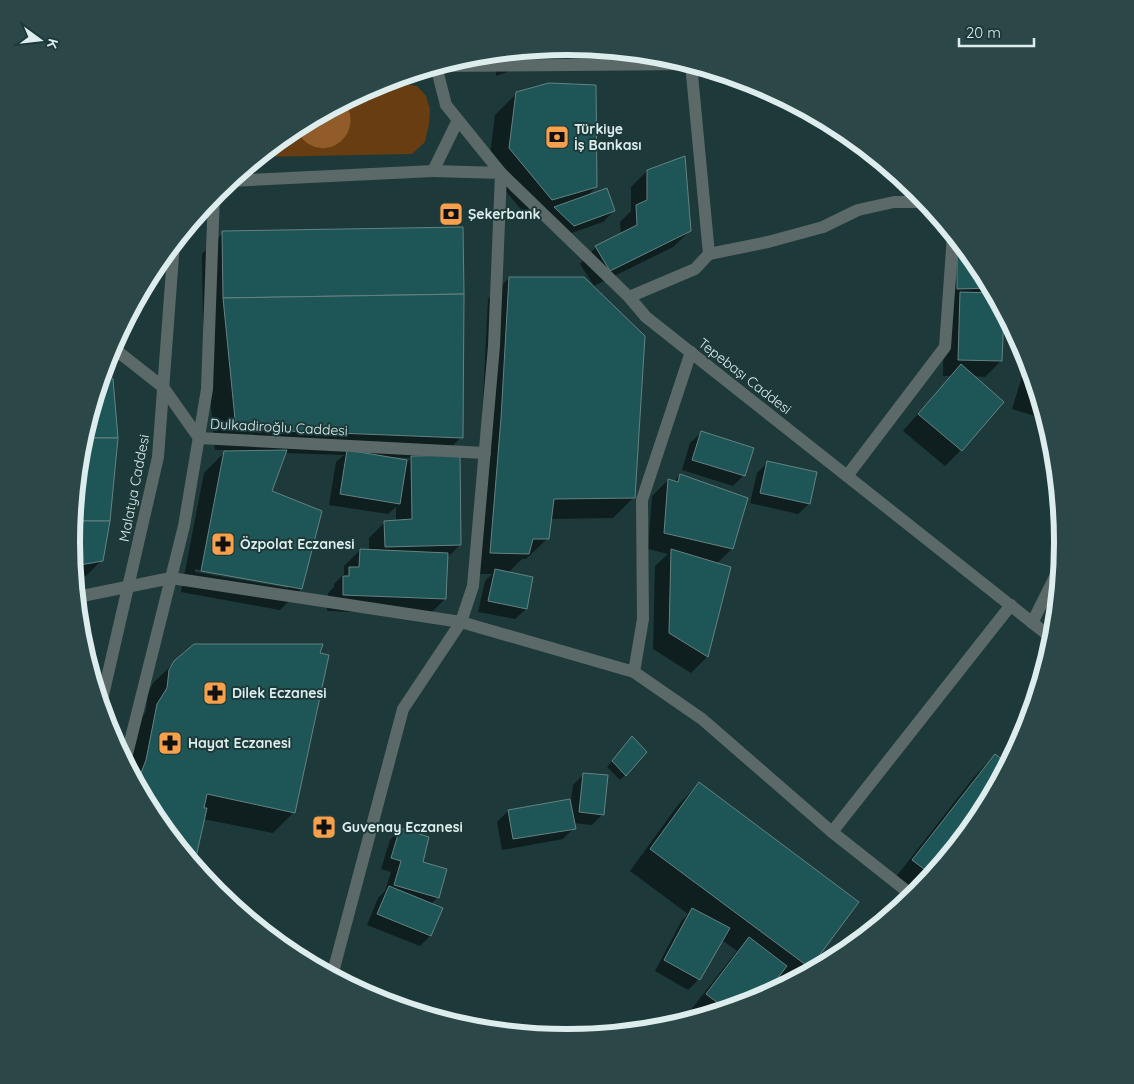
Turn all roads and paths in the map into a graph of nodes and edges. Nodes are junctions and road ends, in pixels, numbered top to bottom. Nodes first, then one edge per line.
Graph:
1 (663, 64) edge
2 (465, 66) edge
3 (693, 72) edge
4 (438, 73) edge
5 (458, 120) junction
6 (433, 172) junction
7 (501, 173) junction
8 (241, 180) edge
9 (915, 202) edge
10 (213, 208) edge
11 (952, 245) edge
12 (708, 254) junction
13 (170, 260) edge
14 (629, 297) junction
15 (119, 352) edge
16 (691, 352) junction
17 (163, 387) junction
18 (199, 438) junction
19 (485, 453) junction
20 (847, 476) junction
21 (171, 578) junction
22 (1052, 583) edge
23 (128, 586) junction
24 (83, 596) edge
25 (1010, 606) junction
26 (461, 622) junction
27 (1032, 623) junction
28 (1046, 633) edge
29 (634, 672) junction
30 (104, 692) edge
31 (128, 752) edge
32 (832, 832) junction
33 (906, 891) edge
34 (334, 970) edge

1 - 2 street
3 - 12 street
4 - 5 street, Tepebaşı Caddesi
5 - 6 street
5 - 7 street, Tepebaşı Caddesi
6 - 7 street
6 - 8 street
7 - 14 street, Tepebaşı Caddesi
7 - 19 street
9 - 12 street
10 - 18 street
11 - 20 street
12 - 14 street
13 - 17 street, Malatya Caddesi
14 - 16 street, Tepebaşı Caddesi
15 - 17 street, Dulkadiroğlu Caddesi
16 - 20 street, Tepebaşı Caddesi
16 - 29 street
17 - 18 street, Dulkadiroğlu Caddesi
17 - 23 street, Malatya Caddesi
18 - 19 street, Dulkadiroğlu Caddesi
18 - 21 street
19 - 26 street
20 - 25 street, Tepebaşı Caddesi
21 - 23 street
21 - 26 street
21 - 31 street
22 - 27 street
23 - 24 street
23 - 30 street, Malatya Caddesi
25 - 27 street, Tepebaşı Caddesi
25 - 32 street
26 - 29 street
26 - 34 street
27 - 28 street, Tepebaşı Caddesi
29 - 32 street
32 - 33 street

